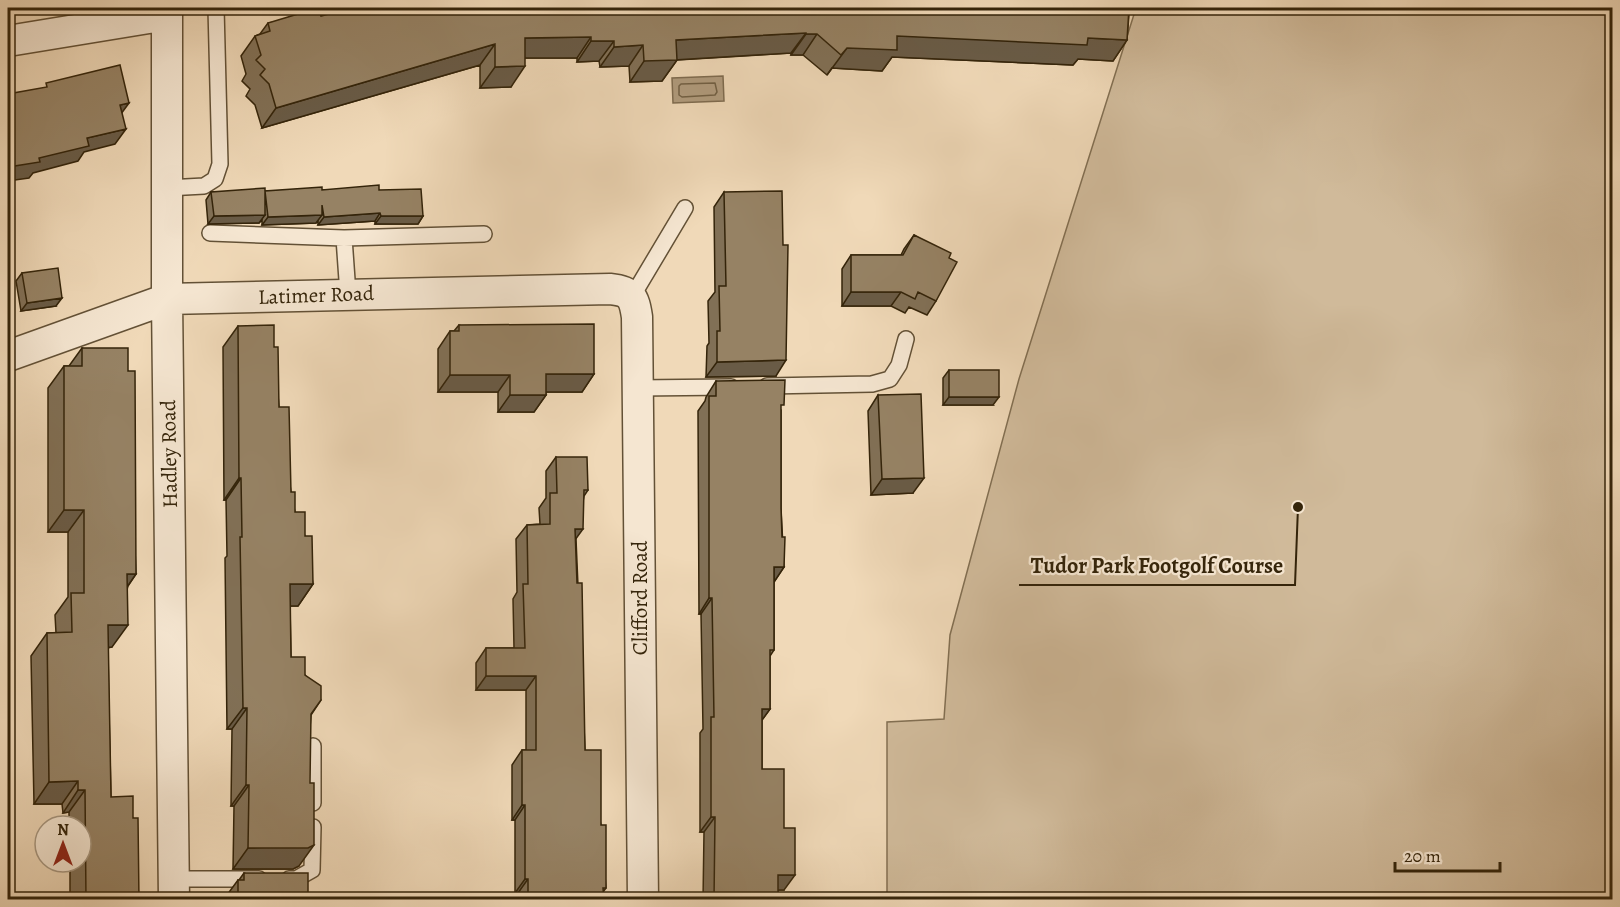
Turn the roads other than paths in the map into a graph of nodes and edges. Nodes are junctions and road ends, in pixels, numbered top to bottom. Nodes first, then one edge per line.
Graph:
1 (216, 8) edge
2 (167, 11) edge
3 (8, 41) edge
4 (167, 188) junction
5 (685, 208) dead end
6 (210, 233) dead end
7 (484, 234) dead end
8 (344, 238) junction
9 (348, 294) junction
10 (632, 297) junction
11 (167, 299) junction
12 (906, 339) dead end
13 (8, 356) edge
14 (637, 388) junction
15 (313, 746) edge
16 (174, 890) edge
17 (643, 900) edge

1 - 4 lane
2 - 3 street
2 - 4 street, Hadley Road
4 - 11 street, Hadley Road
5 - 10 lane
6 - 8 lane
7 - 8 lane
8 - 9 lane
9 - 10 street, Latimer Road
9 - 11 street, Latimer Road
10 - 14 street, Clifford Road
11 - 13 street, Latimer Road
11 - 16 street, Hadley Road
12 - 14 lane
14 - 17 street, Clifford Road
15 - 16 lane

